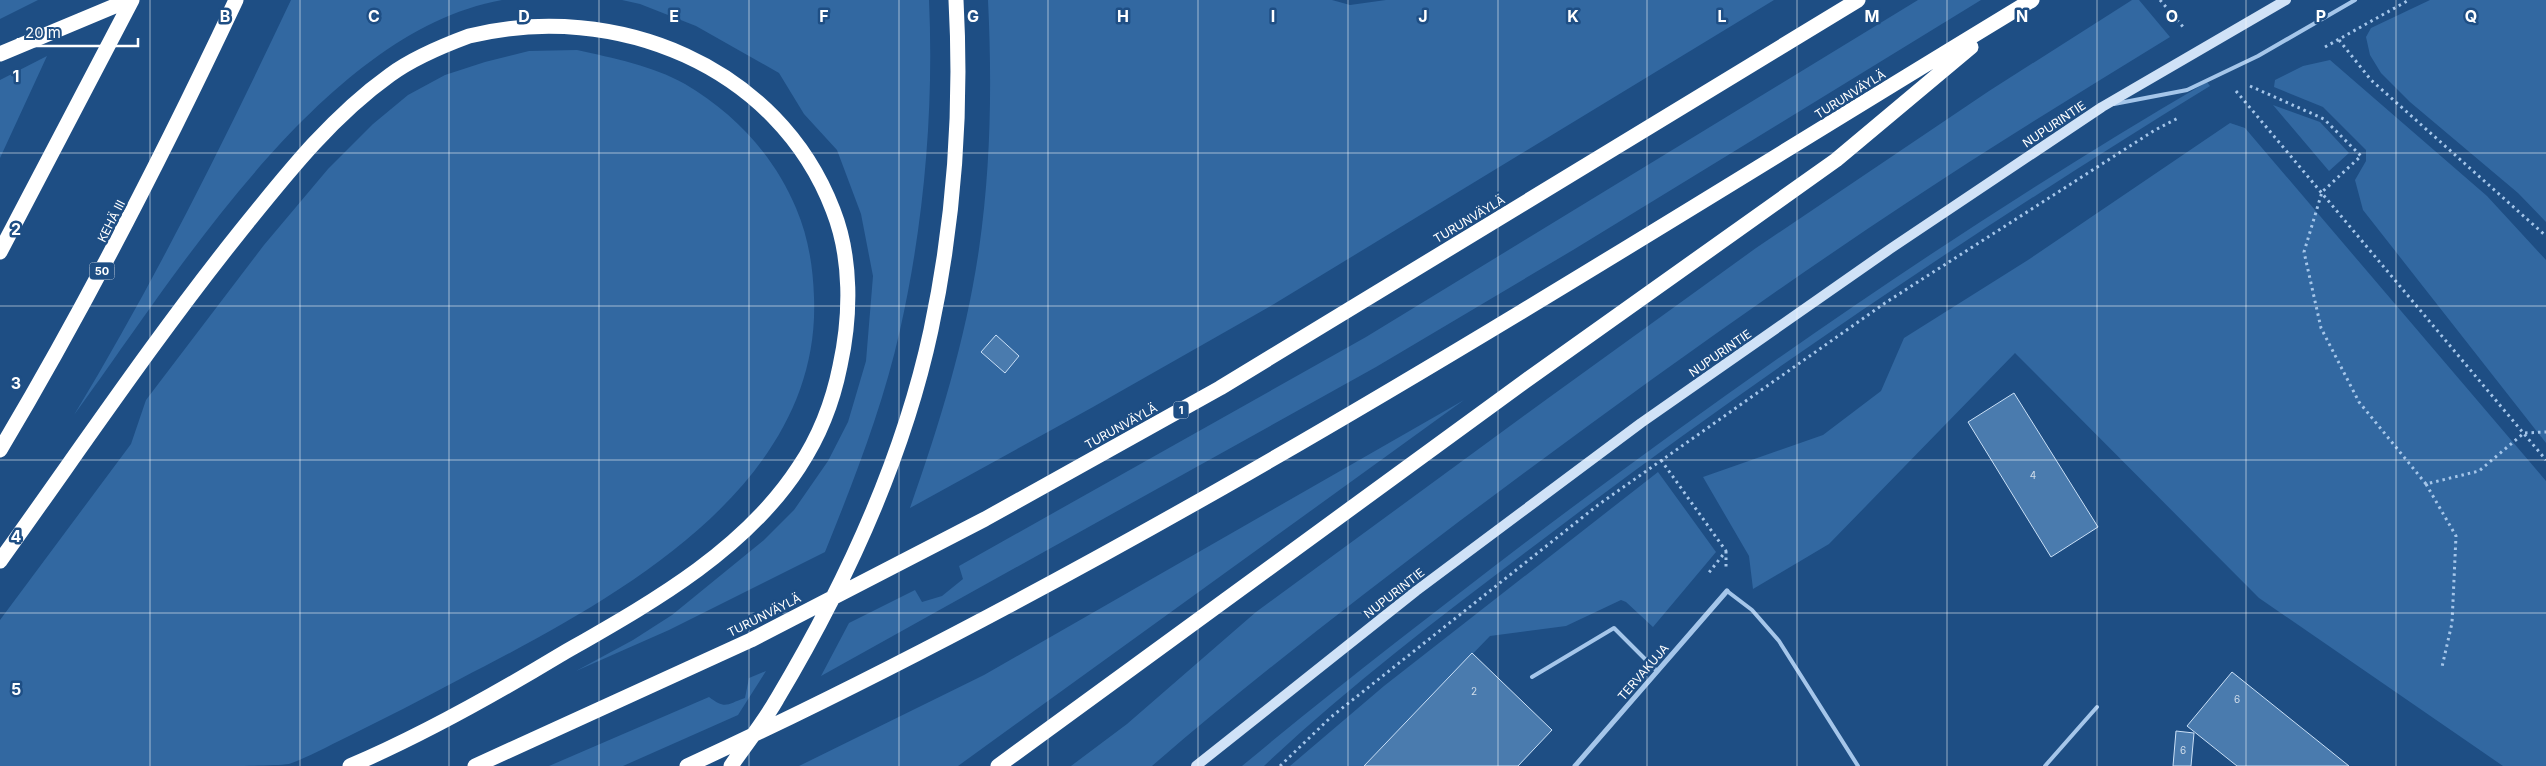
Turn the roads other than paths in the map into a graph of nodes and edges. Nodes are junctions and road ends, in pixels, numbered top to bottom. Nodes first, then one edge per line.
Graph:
1 (131, 0) edge
2 (236, 0) edge
3 (956, 0) edge
4 (1858, 0) edge
5 (2032, 0) edge
6 (2286, 0) edge
7 (2355, 0) edge
8 (2010, 14) junction
9 (0, 54) edge
10 (2102, 106) junction
11 (0, 252) edge
12 (0, 450) edge
13 (0, 561) edge
14 (1727, 591) joint
15 (1657, 671) junction
16 (1532, 676) dead end
17 (2097, 707) dead end
18 (350, 766) edge
19 (475, 766) edge
20 (687, 766) edge
21 (731, 766) edge
22 (998, 766) edge
23 (1196, 766) edge
24 (1576, 766) edge
25 (1858, 766) edge
26 (2045, 766) edge

1 - 9 highway
1 - 11 highway
2 - 12 highway, KEHÄ III / 50
3 - 21 highway
4 - 19 highway, TURUNVÄYLÄ / 1
5 - 8 highway, TURUNVÄYLÄ
6 - 10 main road, NUPURINTIE
7 - 10 lane
8 - 20 highway, TURUNVÄYLÄ
8 - 22 highway
10 - 23 main road, NUPURINTIE
13 - 18 highway
14 - 15 street, TERVAKUJA
14 - 25 lane
15 - 16 lane
15 - 24 street, TERVAKUJA
17 - 26 lane

